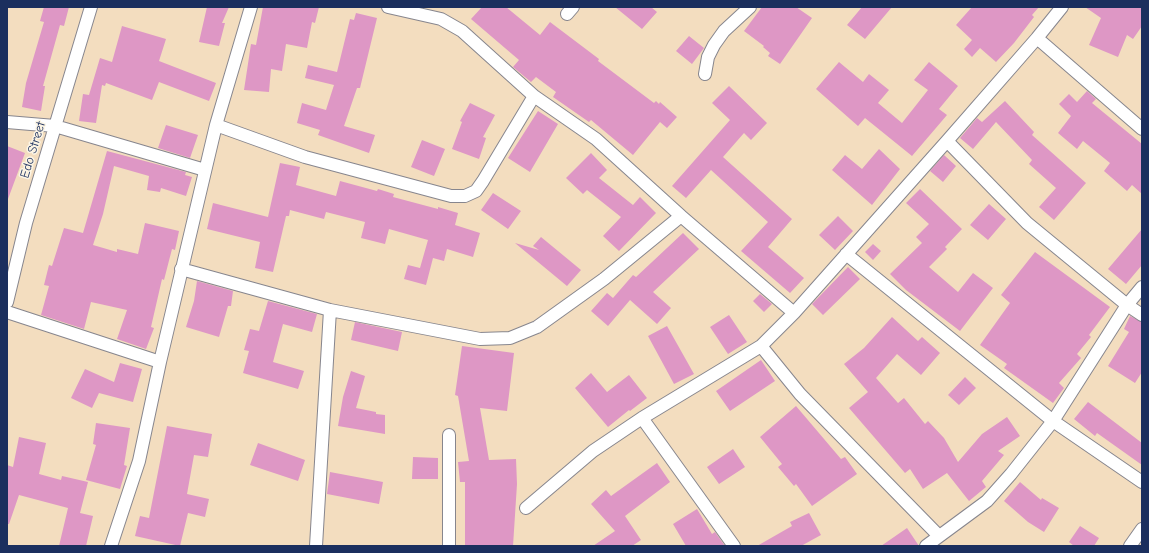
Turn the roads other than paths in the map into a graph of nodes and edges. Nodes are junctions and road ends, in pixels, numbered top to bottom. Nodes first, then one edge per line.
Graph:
1 (91, 7) edge
2 (251, 7) edge
3 (388, 7) edge
4 (750, 7) edge
5 (1062, 7) edge
6 (1037, 38) junction
7 (705, 74) dead end
8 (534, 96) junction
9 (7, 122) edge
10 (216, 125) junction
11 (55, 126) junction
12 (1142, 129) edge
13 (947, 141) junction
14 (205, 170) junction
15 (681, 216) junction
16 (846, 254) junction
17 (182, 269) junction
18 (1142, 287) edge
19 (7, 302) edge
20 (1128, 305) junction
21 (330, 310) junction
22 (7, 312) edge
23 (794, 313) junction
24 (1142, 315) edge
25 (760, 346) junction
26 (160, 362) junction
27 (642, 418) junction
28 (1053, 422) junction
29 (449, 434) dead end
30 (1142, 482) edge
31 (526, 508) dead end
32 (1142, 529) edge
33 (939, 536) junction
34 (111, 546) edge
35 (316, 546) edge
36 (449, 546) edge
37 (734, 546) edge
38 (926, 546) edge
39 (1130, 546) edge

1 - 11 street, Edo Street
2 - 10 street
3 - 8 street
4 - 7 street
5 - 6 street
6 - 12 street
6 - 13 street
8 - 10 street
8 - 15 street
9 - 11 street
10 - 14 street
11 - 14 street
11 - 19 street, Edo Street
13 - 16 street
13 - 20 street
14 - 17 street
15 - 21 street
15 - 23 street
16 - 23 street
16 - 28 street
17 - 21 street
17 - 26 street
18 - 20 street
20 - 24 street
20 - 28 street
21 - 35 street
22 - 26 street
23 - 25 street
25 - 27 street
25 - 33 street
26 - 34 street
27 - 31 street
27 - 37 street
28 - 30 street
28 - 33 street
29 - 36 street
32 - 39 street
33 - 38 street

